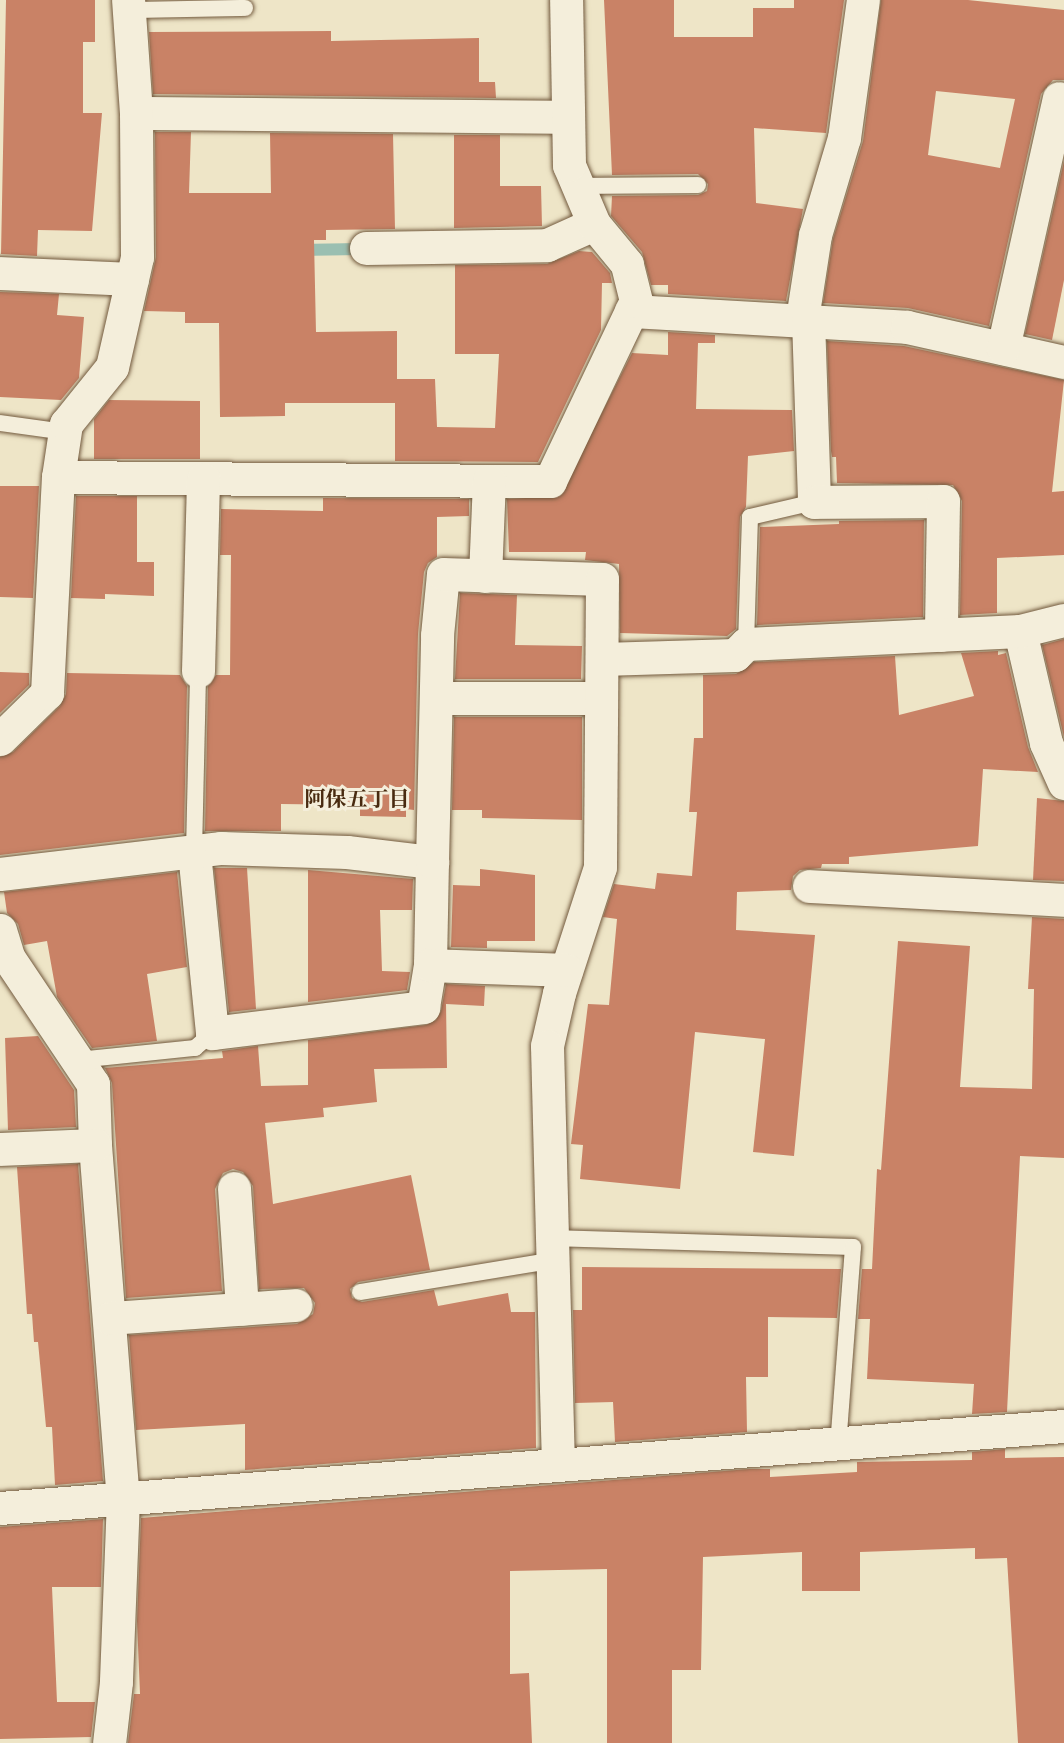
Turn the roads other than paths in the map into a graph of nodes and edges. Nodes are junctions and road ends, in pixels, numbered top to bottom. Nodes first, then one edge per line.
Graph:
1 (566, 0) edge
2 (863, 0) edge
3 (129, 5) edge
4 (244, 8) dead end
5 (1059, 98) dead end
6 (136, 113) junction
7 (567, 117) junction
8 (698, 184) dead end
9 (578, 186) junction
10 (594, 224) junction
11 (366, 248) dead end
12 (0, 273) edge
13 (132, 279) junction
14 (631, 311) junction
15 (805, 319) junction
16 (1003, 348) junction
17 (1064, 362) edge
18 (0, 423) edge
19 (65, 432) junction
20 (57, 477) junction
21 (203, 479) junction
22 (489, 481) junction
23 (814, 502) junction
24 (485, 576) junction
25 (1064, 620) edge
26 (1020, 631) junction
27 (942, 635) junction
28 (746, 644) junction
29 (602, 659) junction
30 (198, 671) joint
31 (438, 698) junction
32 (601, 698) junction
33 (0, 739) edge
34 (1064, 783) edge
35 (194, 852) junction
36 (432, 862) junction
37 (0, 874) edge
38 (809, 886) dead end
39 (1064, 900) edge
40 (0, 930) edge
41 (430, 965) junction
42 (566, 970) junction
43 (212, 1033) junction
44 (78, 1060) junction
45 (94, 1145) junction
46 (0, 1149) edge
47 (234, 1188) dead end
48 (550, 1250) junction
49 (360, 1292) dead end
50 (296, 1305) dead end
51 (242, 1309) junction
52 (110, 1318) junction
53 (1064, 1426) edge
54 (838, 1446) junction
55 (558, 1464) junction
56 (123, 1498) junction
57 (0, 1508) edge
58 (109, 1743) edge

1 - 7 street
2 - 15 street
3 - 4 lane
3 - 6 street
5 - 16 street
6 - 7 street
6 - 13 street
7 - 9 street
8 - 9 lane
9 - 10 street
10 - 11 street
10 - 14 street
12 - 13 street
13 - 19 street
14 - 15 street
14 - 22 street
15 - 16 street
15 - 23 street
16 - 17 street
18 - 19 lane
19 - 20 street
20 - 21 street
20 - 33 street
21 - 22 street
21 - 30 street
22 - 24 street
23 - 27 street
23 - 28 lane
24 - 29 street
24 - 31 street
25 - 26 street
26 - 27 street
26 - 34 street
27 - 28 street
28 - 29 street
29 - 32 street
30 - 35 lane
31 - 32 street
31 - 36 street
32 - 42 street
35 - 36 street
35 - 37 street
35 - 43 street
36 - 41 street
38 - 39 street
40 - 44 street
41 - 42 street
41 - 43 street
42 - 48 street
43 - 44 lane
44 - 45 street
45 - 46 street
45 - 52 street
47 - 51 street
48 - 49 lane
48 - 54 lane
48 - 55 street
50 - 51 street
51 - 52 street
52 - 56 street
53 - 54 street
54 - 55 street
55 - 56 street
56 - 57 street
56 - 58 street

